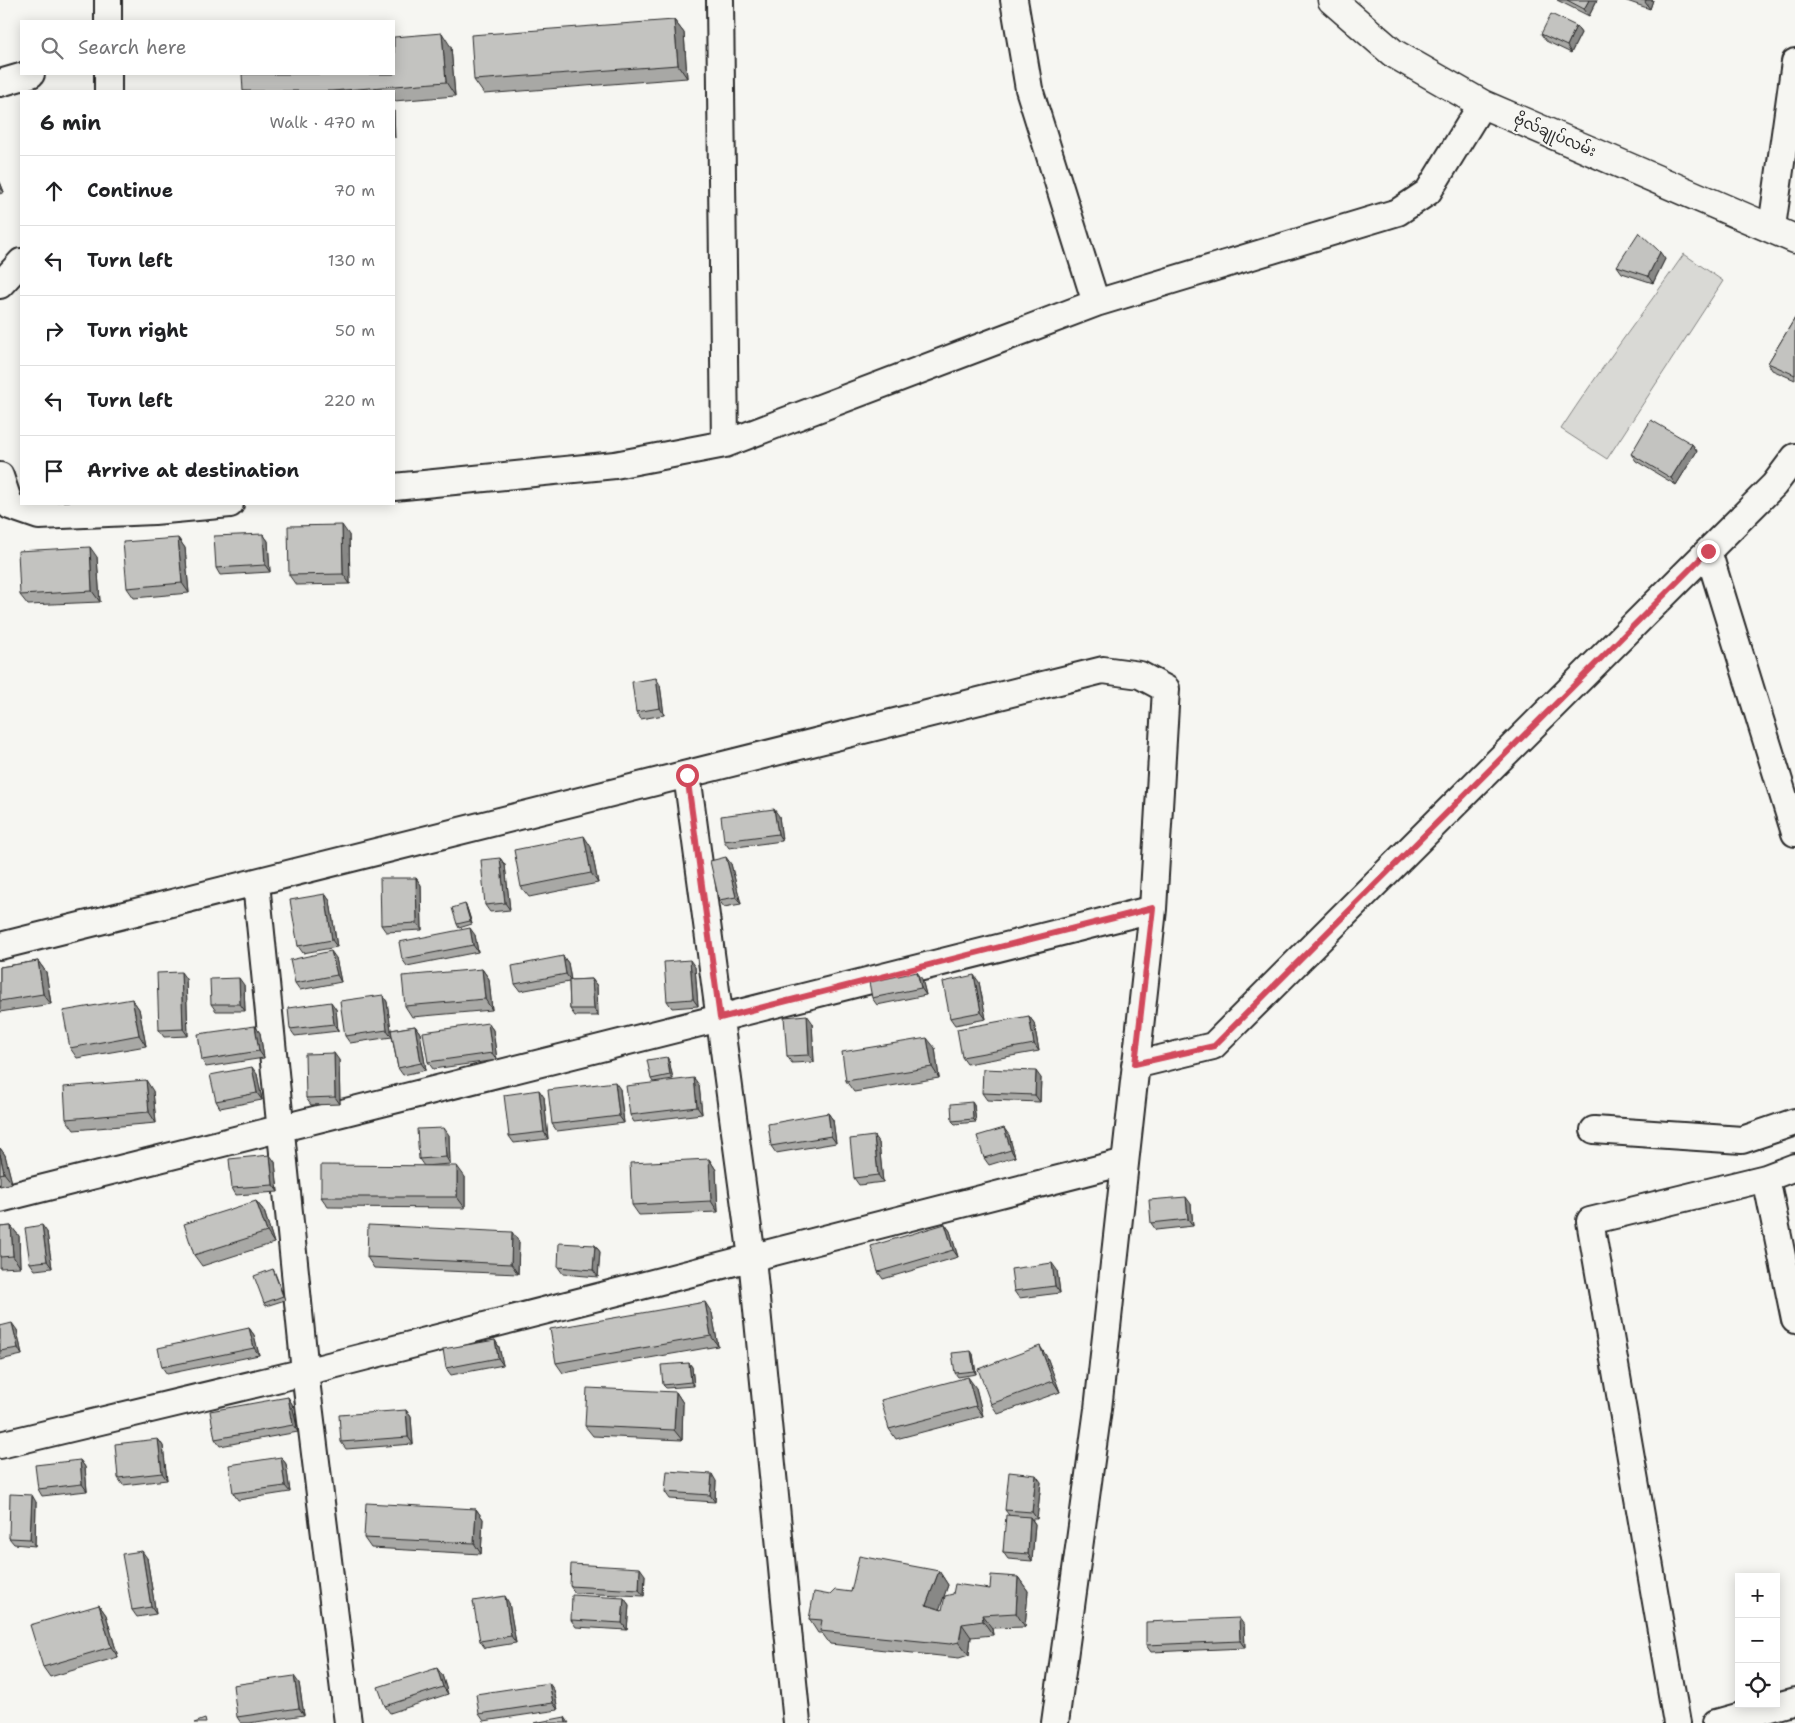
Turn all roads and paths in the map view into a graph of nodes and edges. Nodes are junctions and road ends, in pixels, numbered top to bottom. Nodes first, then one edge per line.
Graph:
1 (108, 0) edge
2 (720, 0) edge
3 (1014, 0) edge
4 (1332, 0) edge
5 (108, 20) edge
6 (1795, 62) edge
7 (27, 75) edge
8 (108, 75) edge
9 (0, 83) edge
10 (108, 90) edge
11 (1482, 104) junction
12 (1784, 233) edge
13 (20, 263) edge
14 (0, 285) edge
15 (1096, 303) junction
16 (725, 444) junction
17 (1795, 457) edge
18 (0, 476) edge
19 (395, 487) edge
20 (219, 505) edge
21 (1708, 551) junction
22 (687, 775) junction
23 (1790, 800) edge
24 (1795, 833) edge
25 (256, 883) junction
26 (1153, 908) junction
27 (0, 946) edge
28 (720, 1018) junction
29 (1135, 1064) junction
30 (1795, 1122) edge
31 (281, 1130) junction
32 (1594, 1130) dead end
33 (1125, 1162) junction
34 (1795, 1167) edge
35 (1766, 1178) junction
36 (0, 1198) edge
37 (752, 1258) junction
38 (1795, 1320) edge
39 (305, 1372) junction
40 (0, 1445) edge
41 (1795, 1700) edge
42 (1727, 1721) edge
43 (348, 1723) edge
44 (797, 1723) edge
45 (1055, 1723) edge
46 (1677, 1723) edge

1 - 5 street
2 - 16 street
3 - 15 street
4 - 11 main road, ဗိုလ်ချုပ်လမ်း
6 - 12 street
7 - 9 street
8 - 10 street
11 - 12 main road, ဗိုလ်ချုပ်လမ်း
11 - 15 street
13 - 14 street
15 - 16 street
16 - 19 street
17 - 21 street
18 - 20 street
21 - 23 street
21 - 29 street
22 - 25 street
22 - 26 street
22 - 28 street
23 - 24 street
25 - 27 street
25 - 31 street
26 - 28 street
26 - 29 street
28 - 31 street
28 - 37 street
29 - 33 street
30 - 32 street
31 - 36 street
31 - 39 street
33 - 37 street
33 - 45 street
34 - 35 street
35 - 38 street
35 - 46 street
37 - 39 street
37 - 44 street
39 - 40 street
39 - 43 street
41 - 42 street

